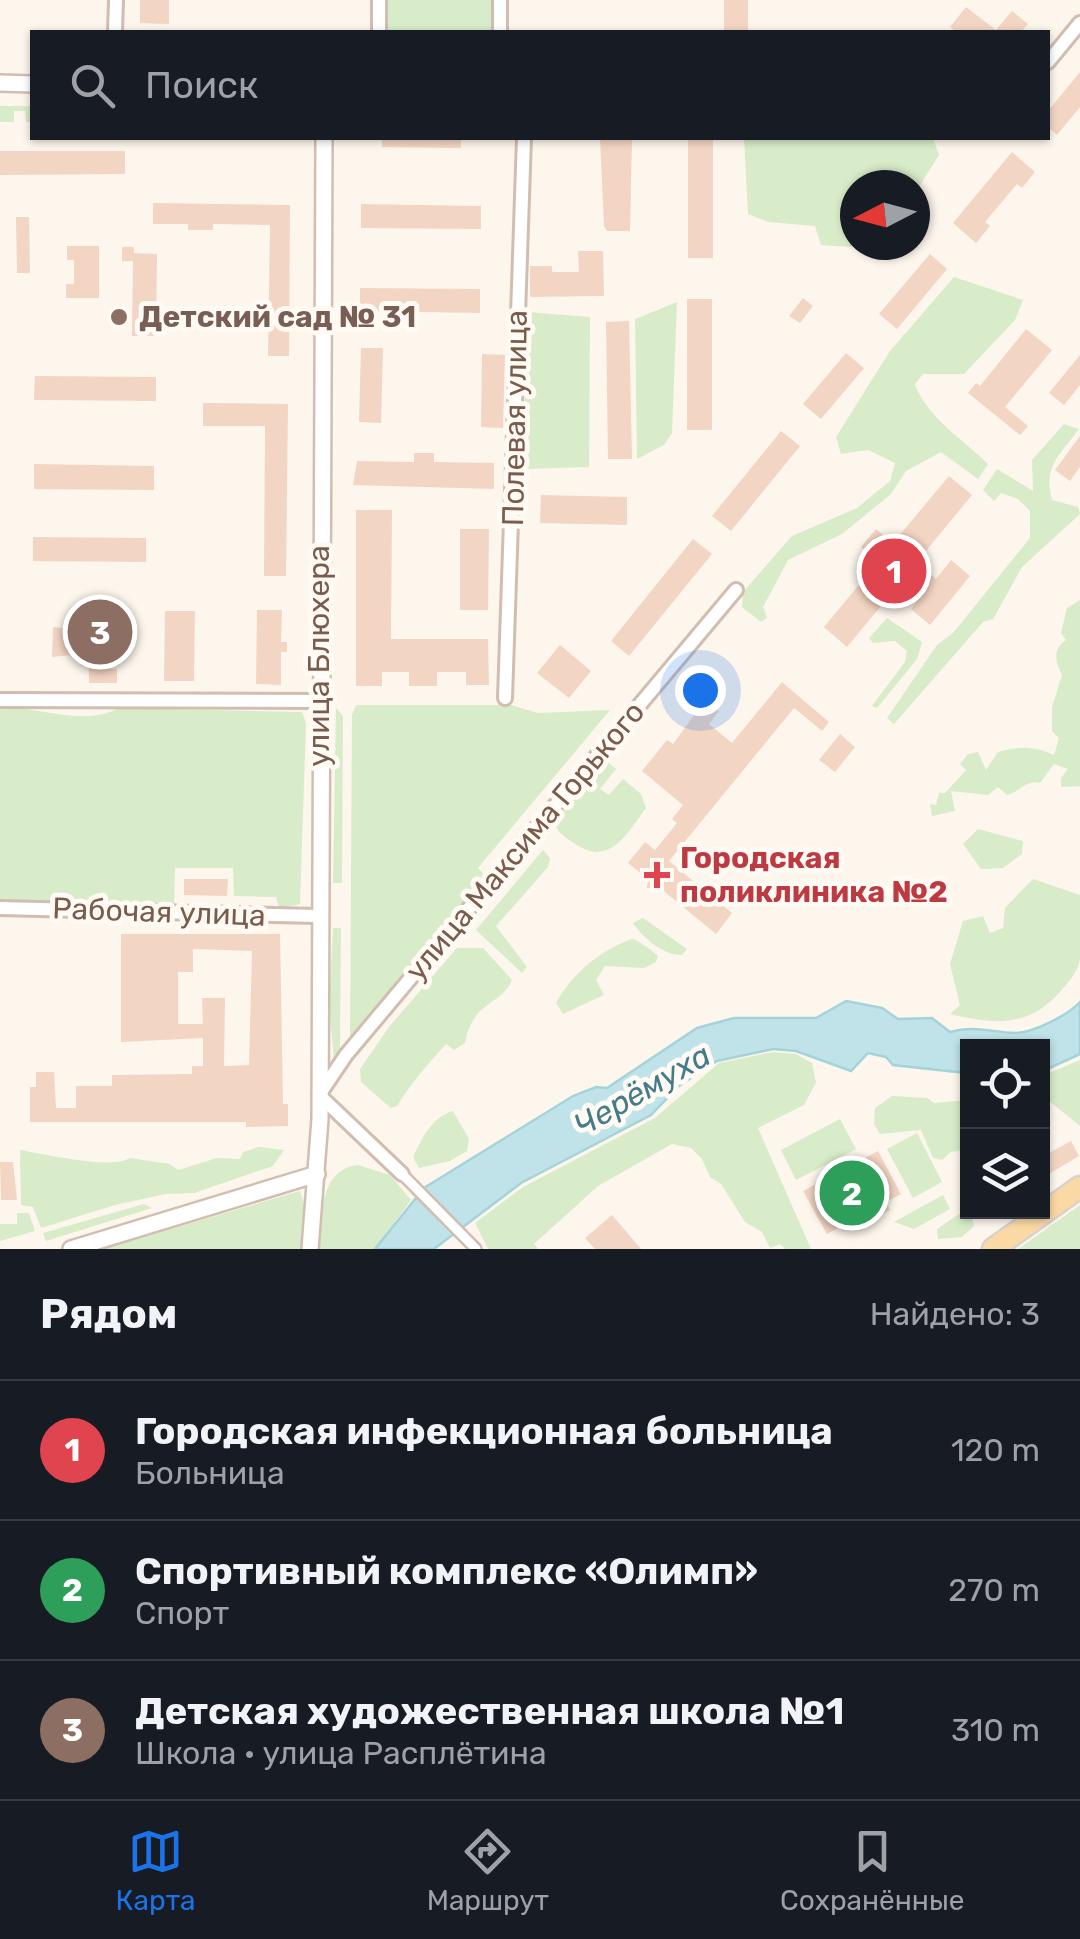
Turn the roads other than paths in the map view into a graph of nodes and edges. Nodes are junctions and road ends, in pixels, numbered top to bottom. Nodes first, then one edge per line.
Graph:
1 (116, 0) edge
2 (378, 0) edge
3 (500, 0) edge
4 (1080, 23) edge
5 (116, 30) edge
6 (380, 30) edge
7 (500, 30) edge
8 (1050, 60) edge
9 (0, 83) edge
10 (30, 84) edge
11 (324, 140) edge
12 (524, 140) edge
13 (736, 590) dead end
14 (505, 698) dead end
15 (0, 700) edge
16 (320, 701) junction
17 (0, 908) edge
18 (317, 916) junction
19 (320, 1095) junction
20 (317, 1174) junction
21 (402, 1174) joint
22 (1080, 1187) edge
23 (71, 1249) edge
24 (310, 1249) edge
25 (476, 1249) edge
26 (993, 1249) edge

1 - 5 street
2 - 6 street
3 - 7 street
4 - 8 street
9 - 10 street
11 - 16 street, улица Блюхера
12 - 14 street, Полевая улица
13 - 19 street, улица Максима Горького
15 - 16 street
16 - 18 street, улица Блюхера
17 - 18 street, Рабочая улица
18 - 19 street, улица Блюхера
19 - 20 street, улица Блюхера
19 - 21 street
20 - 23 street
20 - 24 street, улица Блюхера
21 - 25 street
22 - 26 main road

